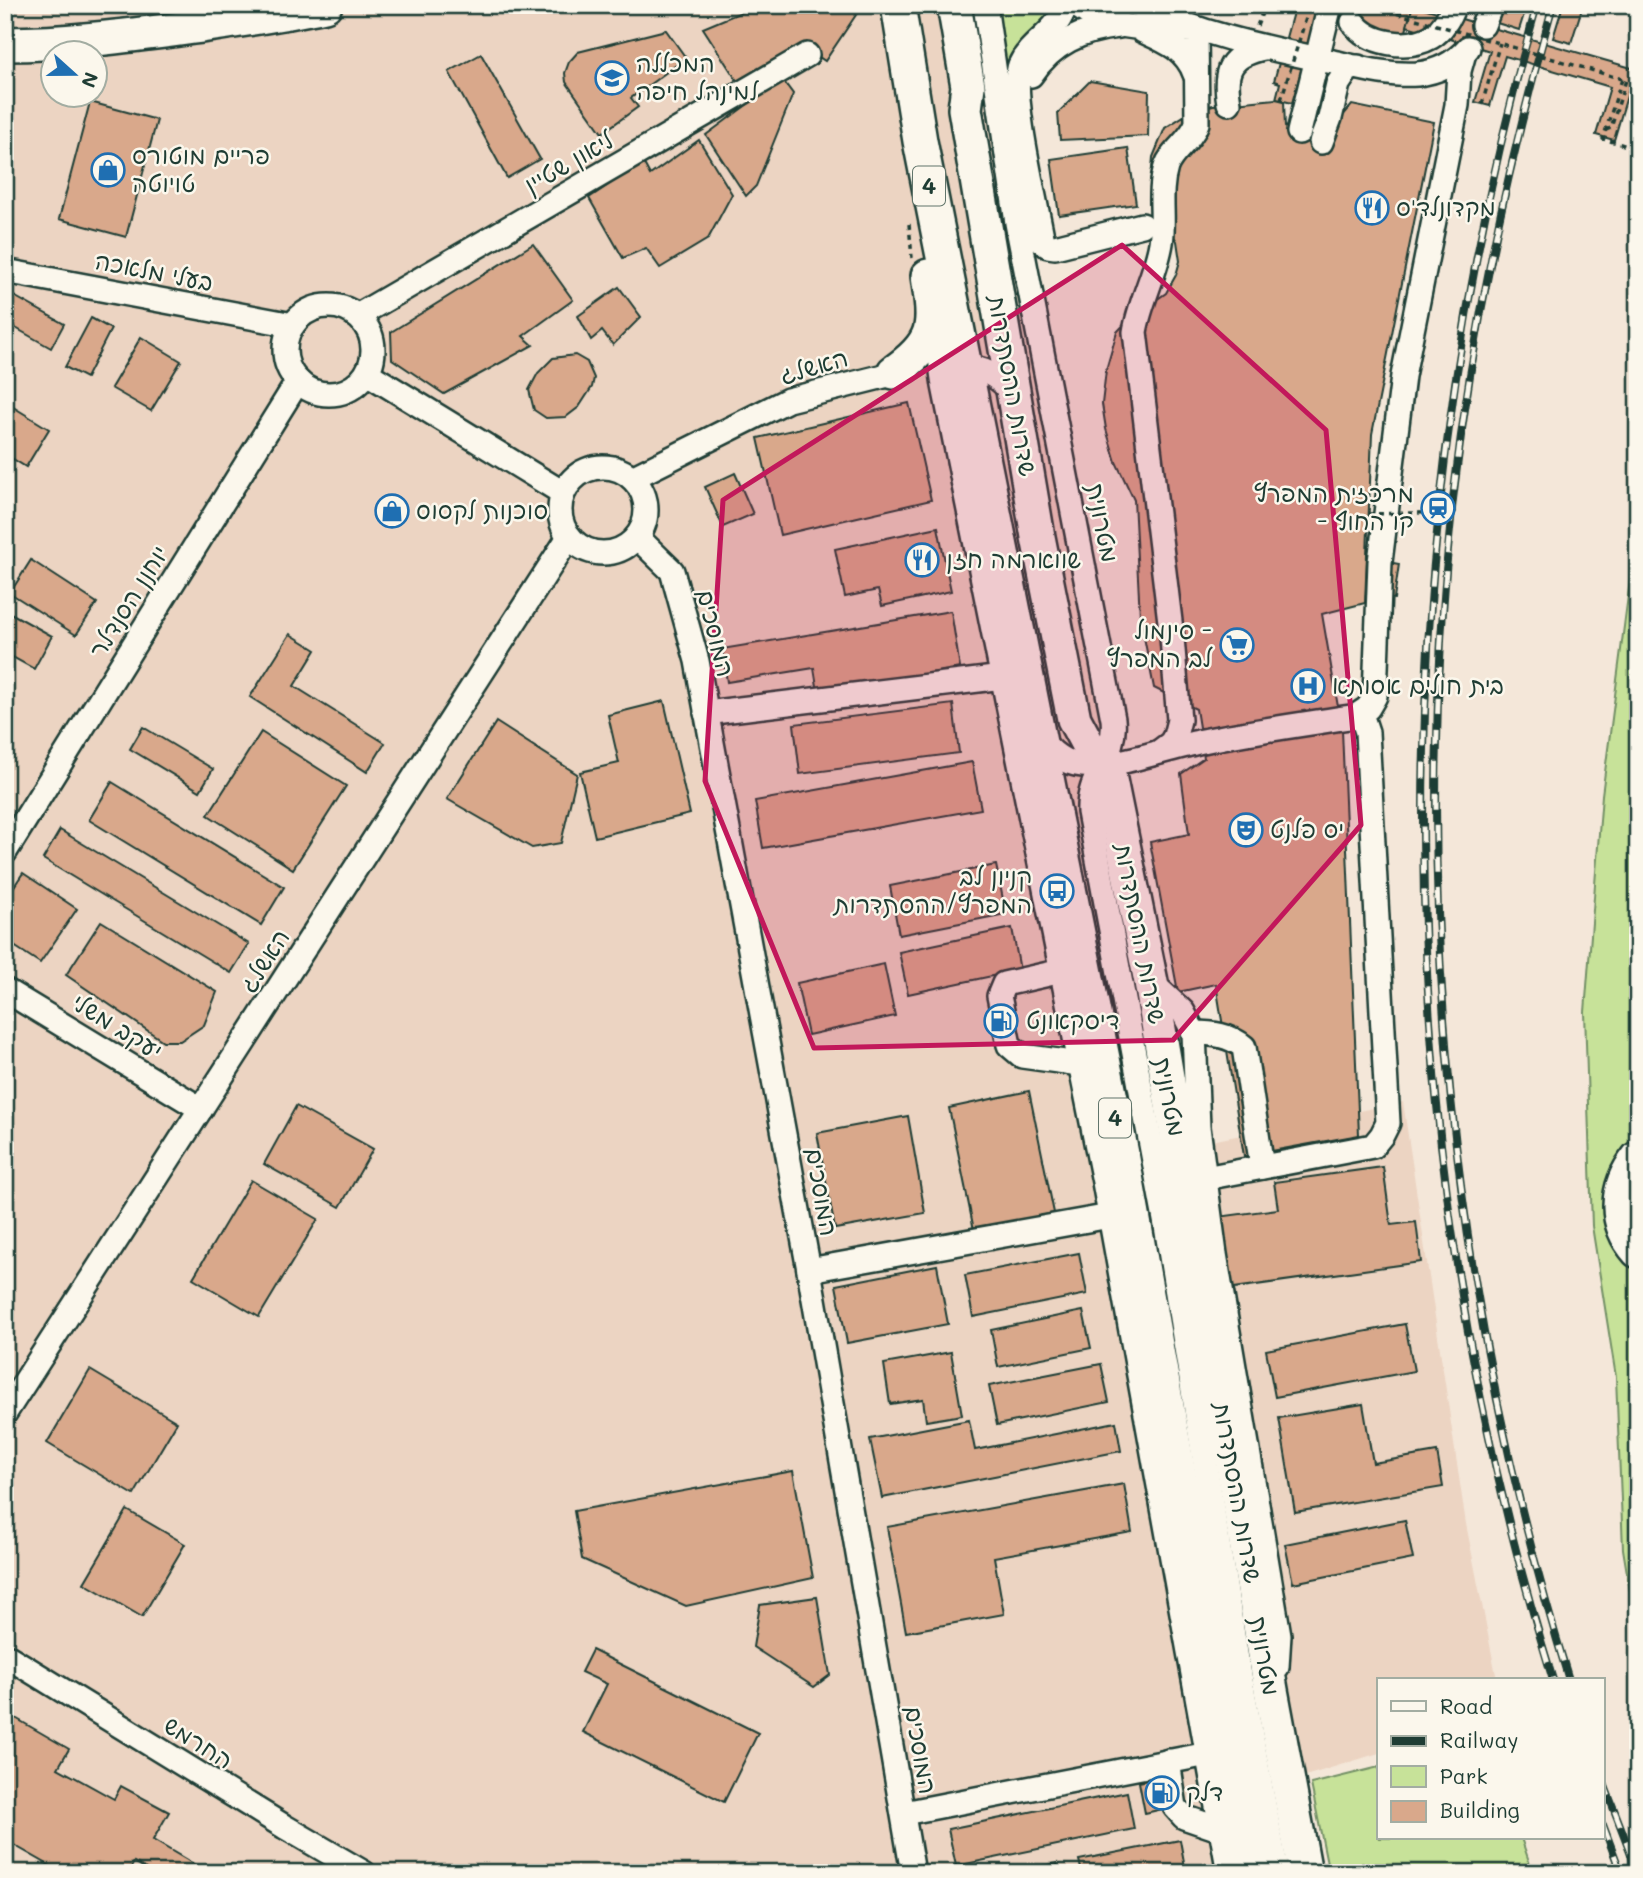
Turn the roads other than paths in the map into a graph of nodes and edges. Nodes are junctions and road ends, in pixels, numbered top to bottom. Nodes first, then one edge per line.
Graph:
1 (325, 5) edge
2 (898, 5) edge
3 (932, 5) edge
4 (954, 5) edge
5 (985, 5) edge
6 (1065, 5) edge
7 (1076, 5) edge
8 (1319, 7) edge
9 (1447, 8) edge
10 (1362, 18) edge
11 (1131, 19) edge
12 (1196, 30) junction
13 (1426, 31) dead end
14 (5, 44) edge
15 (1265, 48) junction
16 (807, 55) dead end
17 (1317, 59) junction
18 (1233, 63) junction
19 (1358, 67) junction
20 (1195, 74) junction
21 (1229, 103) dead end
22 (1198, 106) junction
23 (1019, 108) junction
24 (965, 109) junction
25 (1299, 132) dead end
26 (920, 141) junction
27 (1321, 142) dead end
28 (1142, 225) dead end
29 (5, 271) edge
30 (357, 316) junction
31 (934, 317) junction
32 (293, 325) junction
33 (953, 366) junction
34 (894, 372) junction
35 (367, 373) junction
36 (298, 381) junction
37 (1014, 398) junction
38 (632, 478) junction
39 (564, 493) junction
40 (569, 537) junction
41 (637, 537) junction
42 (1003, 677) junction
43 (706, 713) junction
44 (1356, 716) junction
45 (1039, 737) junction
46 (1159, 752) junction
47 (1103, 765) junction
48 (5, 852) edge
49 (1062, 971) junction
50 (1151, 982) junction
51 (5, 990) edge
52 (1194, 1033) junction
53 (1080, 1063) junction
54 (201, 1110) junction
55 (1638, 1158) edge
56 (1262, 1167) junction
57 (1113, 1171) junction
58 (1205, 1178) junction
59 (1110, 1216) junction
60 (1638, 1251) edge
61 (809, 1270) junction
62 (5, 1413) edge
63 (5, 1655) edge
64 (1212, 1658) junction
65 (1271, 1690) junction
66 (1197, 1696) junction
67 (1208, 1754) junction
68 (1168, 1762) junction
69 (904, 1813) junction
70 (1222, 1830) junction
71 (363, 1873) edge
72 (913, 1873) edge
73 (1229, 1873) edge
74 (1250, 1873) edge
75 (1277, 1873) edge
76 (1305, 1873) edge

1 - 14 highway
2 - 26 highway, שדרות ההסתדרות / 4
3 - 24 highway
4 - 24 highway, שדרות ההסתדרות / 4
5 - 47 street, מטרונית
6 - 23 street
7 - 11 street
8 - 17 street
9 - 10 street
10 - 13 street
11 - 12 street
11 - 20 street
11 - 23 street
12 - 15 street
12 - 20 street
15 - 17 street
15 - 18 street
16 - 30 street, ליאון שטיין
17 - 19 street
17 - 25 street
18 - 21 street
18 - 22 street
19 - 27 street
19 - 44 street
20 - 22 street
22 - 46 street
23 - 28 street
24 - 37 highway, שדרות ההסתדרות / 4
26 - 31 highway
26 - 33 highway, שדרות ההסתדרות / 4
29 - 32 street, בעלי מלאכה
30 - 32 street
30 - 35 street
31 - 33 street
31 - 34 highway
32 - 36 street
33 - 34 street, האשלג
33 - 37 street, האשלג
33 - 42 street
33 - 45 highway, שדרות ההסתדרות / 4
34 - 38 street, האשלג
35 - 36 street
35 - 39 street
36 - 48 street, יוחנן הסנדלר
37 - 47 highway, שדרות ההסתדרות / 4
38 - 39 street
38 - 41 street
39 - 40 street
40 - 41 street
40 - 54 street, האשלג
41 - 43 street, המוסכים
42 - 43 street
42 - 49 street
43 - 61 street, המוסכים
44 - 46 street
44 - 56 street
45 - 47 street
45 - 57 highway, שדרות ההסתדרות / 4
46 - 47 street
47 - 50 highway, שדרות ההסתדרות / 4
47 - 75 street, מטרונית
49 - 53 street
49 - 53 street
50 - 52 street
50 - 65 highway, שדרות ההסתדרות / 4
51 - 54 street, יעקב משלי
52 - 56 street
52 - 58 street
53 - 57 street
54 - 62 street, האשלג
55 - 60 highway
56 - 58 street
57 - 59 street
57 - 64 highway, שדרות ההסתדרות / 4
58 - 65 street
59 - 61 street
59 - 66 street
61 - 69 street, המוסכים
63 - 71 street, החרמש
64 - 66 street
64 - 74 highway, שדרות ההסתדרות / 4
65 - 76 highway, שדרות ההסתדרות / 4
66 - 67 street
67 - 68 street
67 - 70 street
68 - 69 street
68 - 70 street
69 - 72 street, המוסכים
70 - 73 street

